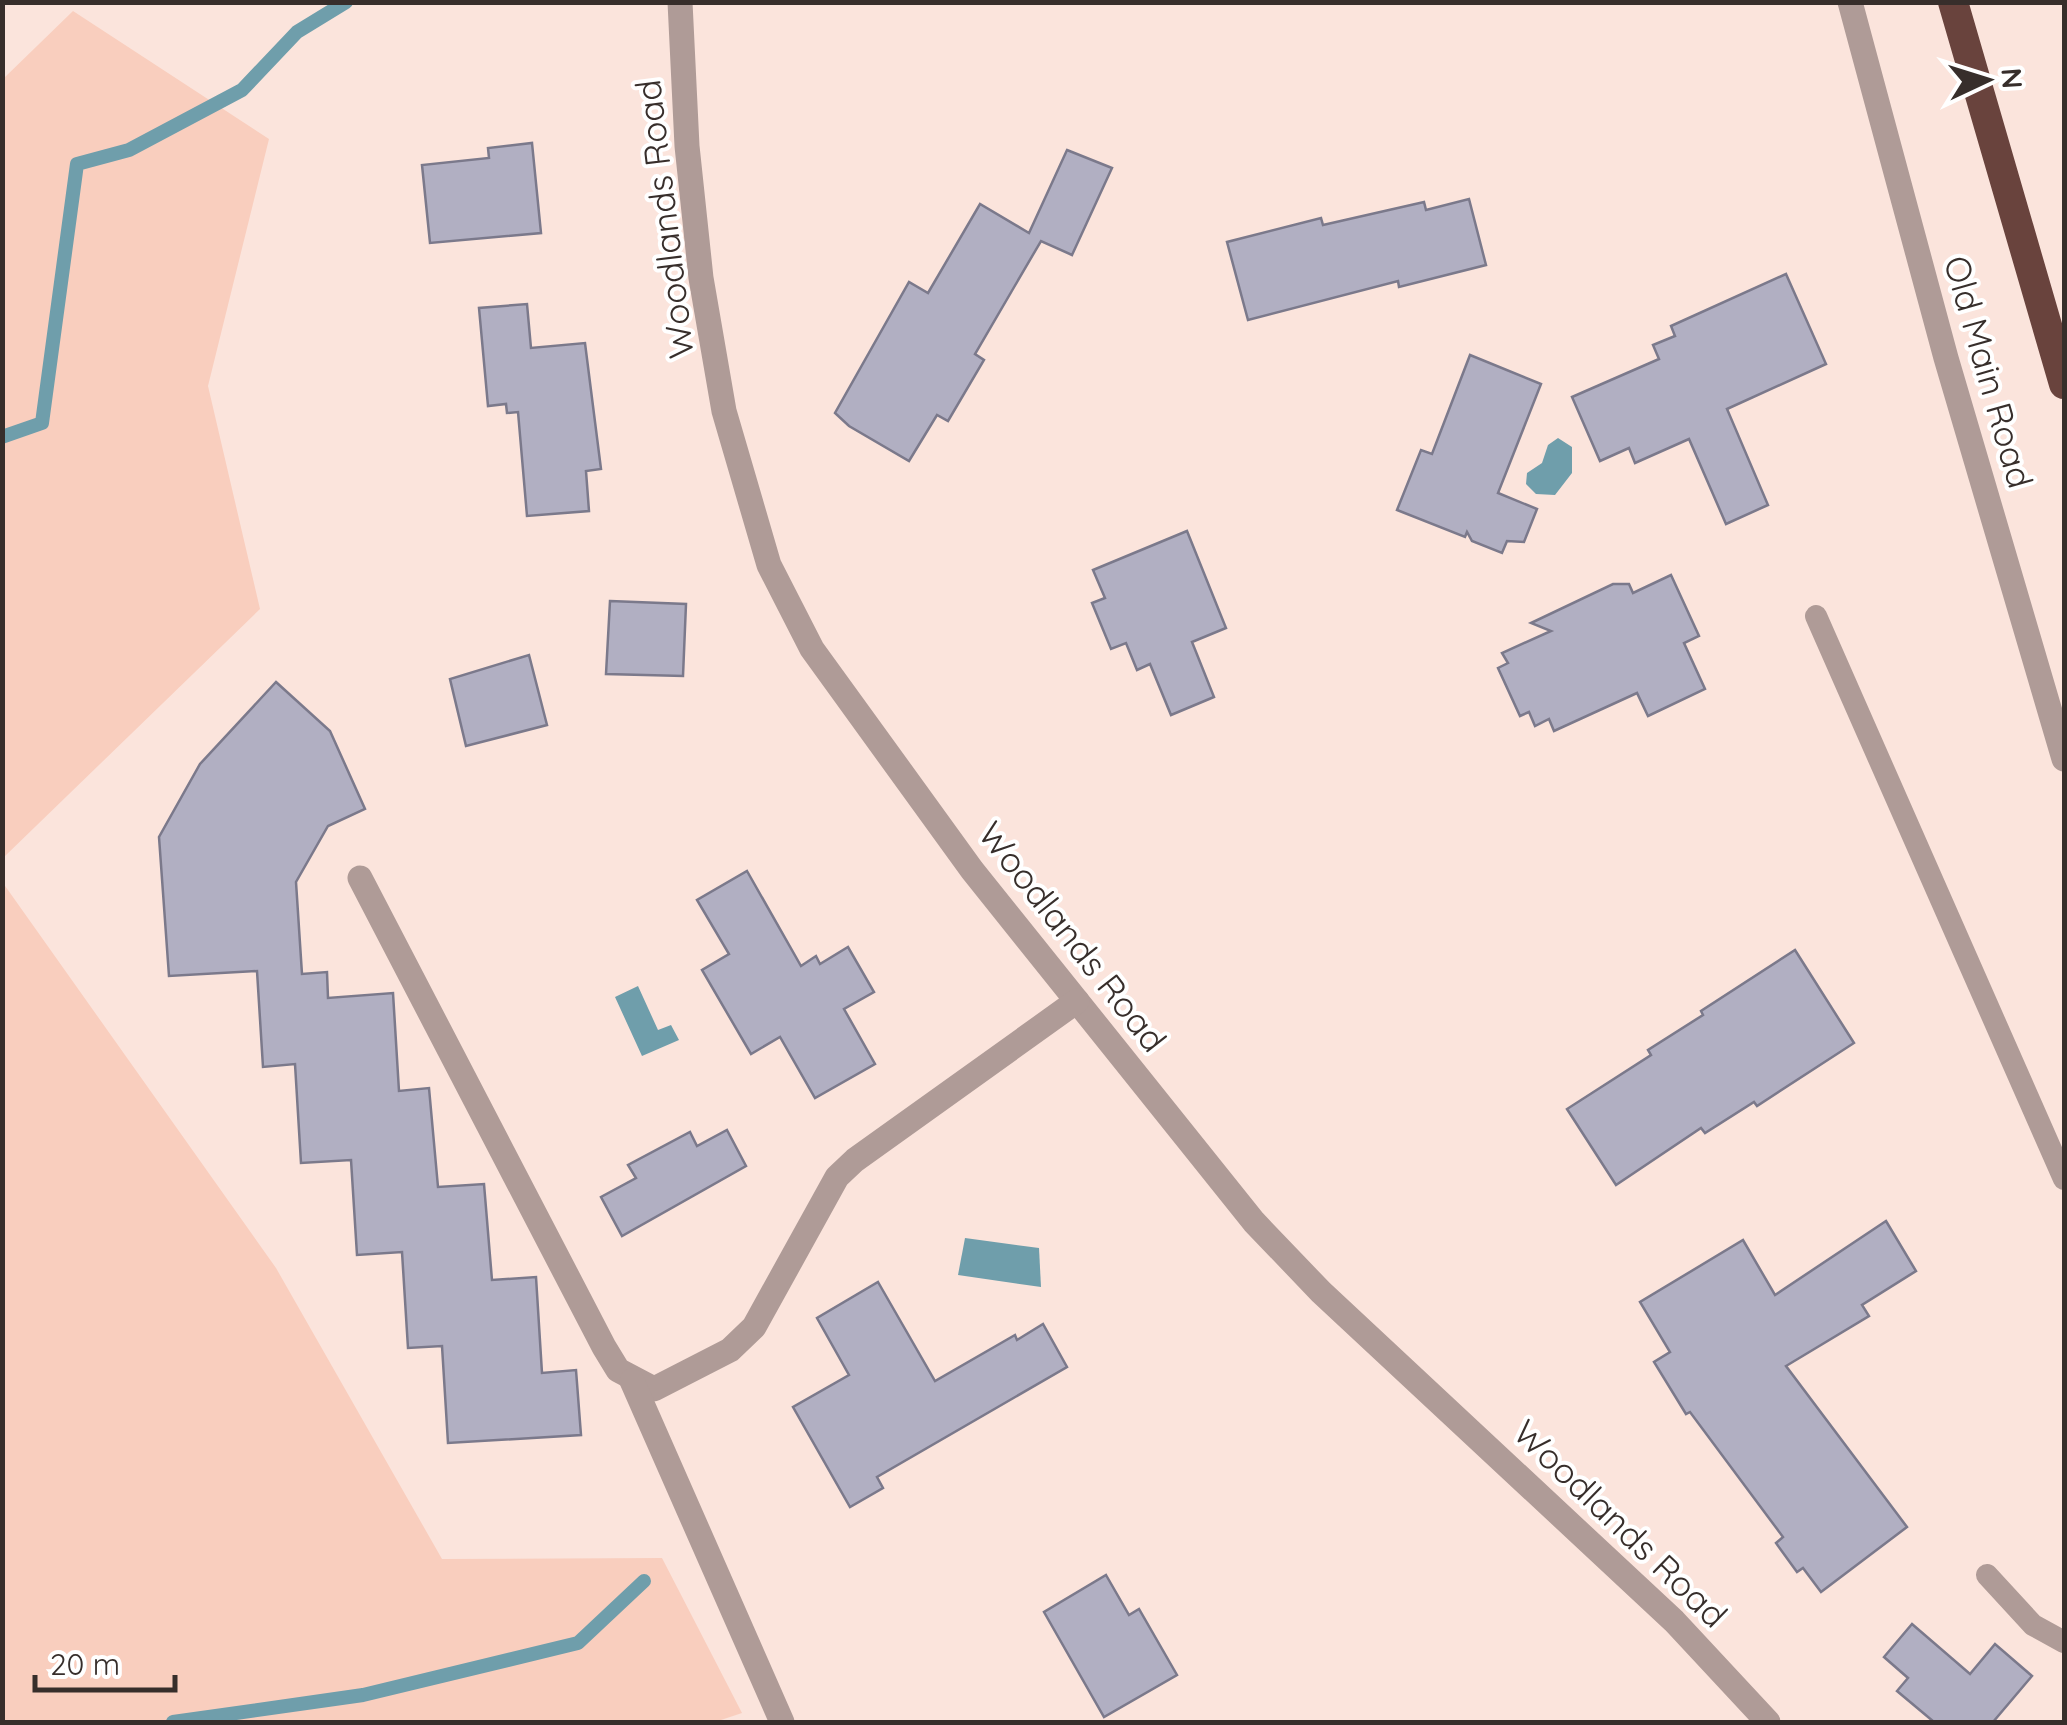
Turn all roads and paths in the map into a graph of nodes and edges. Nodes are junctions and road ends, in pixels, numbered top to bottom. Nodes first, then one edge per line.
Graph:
1 (680, 2) edge
2 (1850, 2) edge
3 (1953, 2) edge
4 (2064, 384) edge
5 (1816, 616) dead end
6 (2064, 760) edge
7 (360, 878) dead end
8 (1077, 1001) junction
9 (2064, 1179) edge
10 (632, 1381) junction
11 (1987, 1575) dead end
12 (2064, 1642) edge
13 (782, 1722) edge
14 (1768, 1722) edge

1 - 8 street, Woodlands Road
2 - 6 street, Old Main Road
3 - 4 highway
5 - 9 lane
7 - 10 street
8 - 10 street
8 - 14 street, Woodlands Road
10 - 13 street
11 - 12 lane

